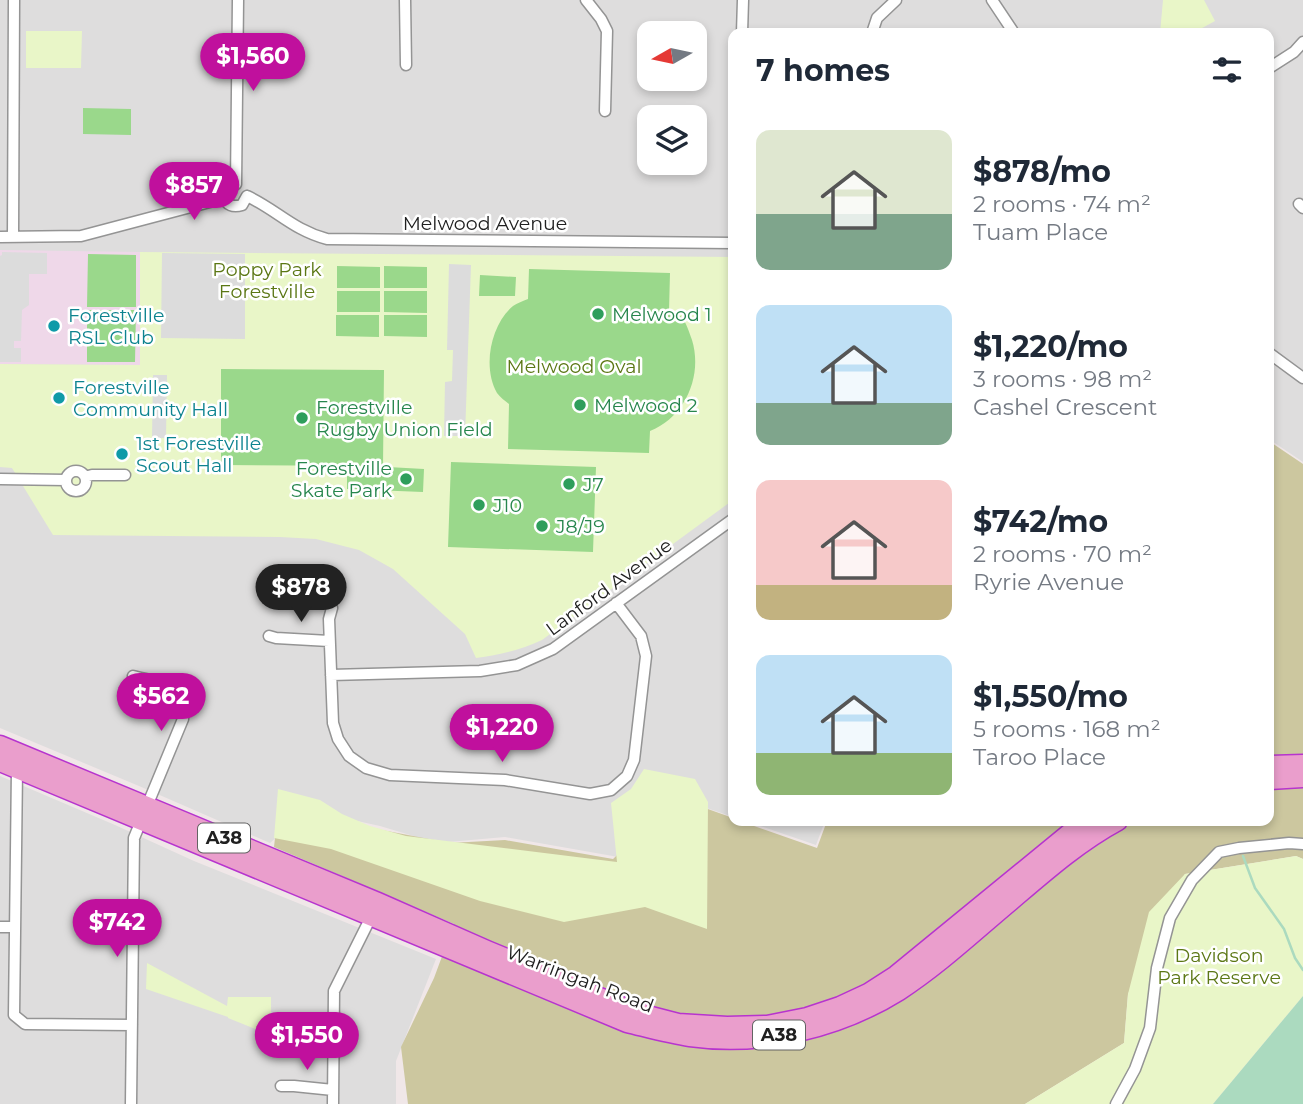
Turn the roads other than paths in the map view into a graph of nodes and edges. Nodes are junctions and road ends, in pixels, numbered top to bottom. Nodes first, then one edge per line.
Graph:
1 (14, 0) edge
2 (238, 0) edge
3 (405, 0) edge
4 (586, 0) edge
5 (743, 0) edge
6 (896, 0) edge
7 (992, 0) edge
8 (742, 28) edge
9 (874, 28) edge
10 (1011, 28) edge
11 (1303, 42) edge
12 (406, 65) dead end
13 (1274, 65) edge
14 (606, 111) dead end
15 (236, 184) junction
16 (247, 196) junction
17 (225, 198) junction
18 (0, 237) edge
19 (13, 237) junction
20 (728, 243) edge
21 (1274, 357) edge
22 (1303, 377) edge
23 (125, 475) dead end
24 (0, 479) edge
25 (728, 523) edge
26 (616, 603) junction
27 (332, 608) dead end
28 (269, 636) dead end
29 (329, 641) junction
30 (331, 675) junction
31 (133, 676) dead end
32 (0, 745) edge
33 (0, 762) edge
34 (1303, 764) edge
35 (1274, 765) edge
36 (18, 769) junction
37 (1274, 779) edge
38 (1299, 779) edge
39 (144, 813) junction
40 (1080, 826) edge
41 (1110, 826) edge
42 (1303, 844) edge
43 (375, 909) junction
44 (0, 927) edge
45 (14, 927) junction
46 (132, 1025) junction
47 (281, 1086) dead end
48 (333, 1090) junction
49 (131, 1104) edge
50 (332, 1104) edge
51 (1116, 1104) edge

1 - 19 street
2 - 15 street
3 - 12 street
4 - 14 street
5 - 8 street
6 - 9 street
7 - 10 street
11 - 13 street
15 - 16 street
15 - 17 street
16 - 17 street
16 - 20 street, Melwood Avenue
17 - 19 street
18 - 19 street
21 - 22 street
23 - 24 street
25 - 26 street, Lanford Avenue
26 - 30 street, Lanford Avenue
26 - 30 street
27 - 29 street
28 - 29 street
29 - 30 street
31 - 39 street
32 - 39 highway, Warringah Road / A38
33 - 36 highway, Warringah Road / A38
34 - 35 highway
36 - 39 highway, Warringah Road / A38
36 - 45 street
37 - 38 highway
39 - 43 highway, Warringah Road / A38
39 - 46 street
40 - 43 highway, Warringah Road / A38
41 - 43 highway, Warringah Road / A38
42 - 51 street
43 - 48 street
44 - 45 street
45 - 46 street
46 - 49 street
47 - 48 street
48 - 50 street

